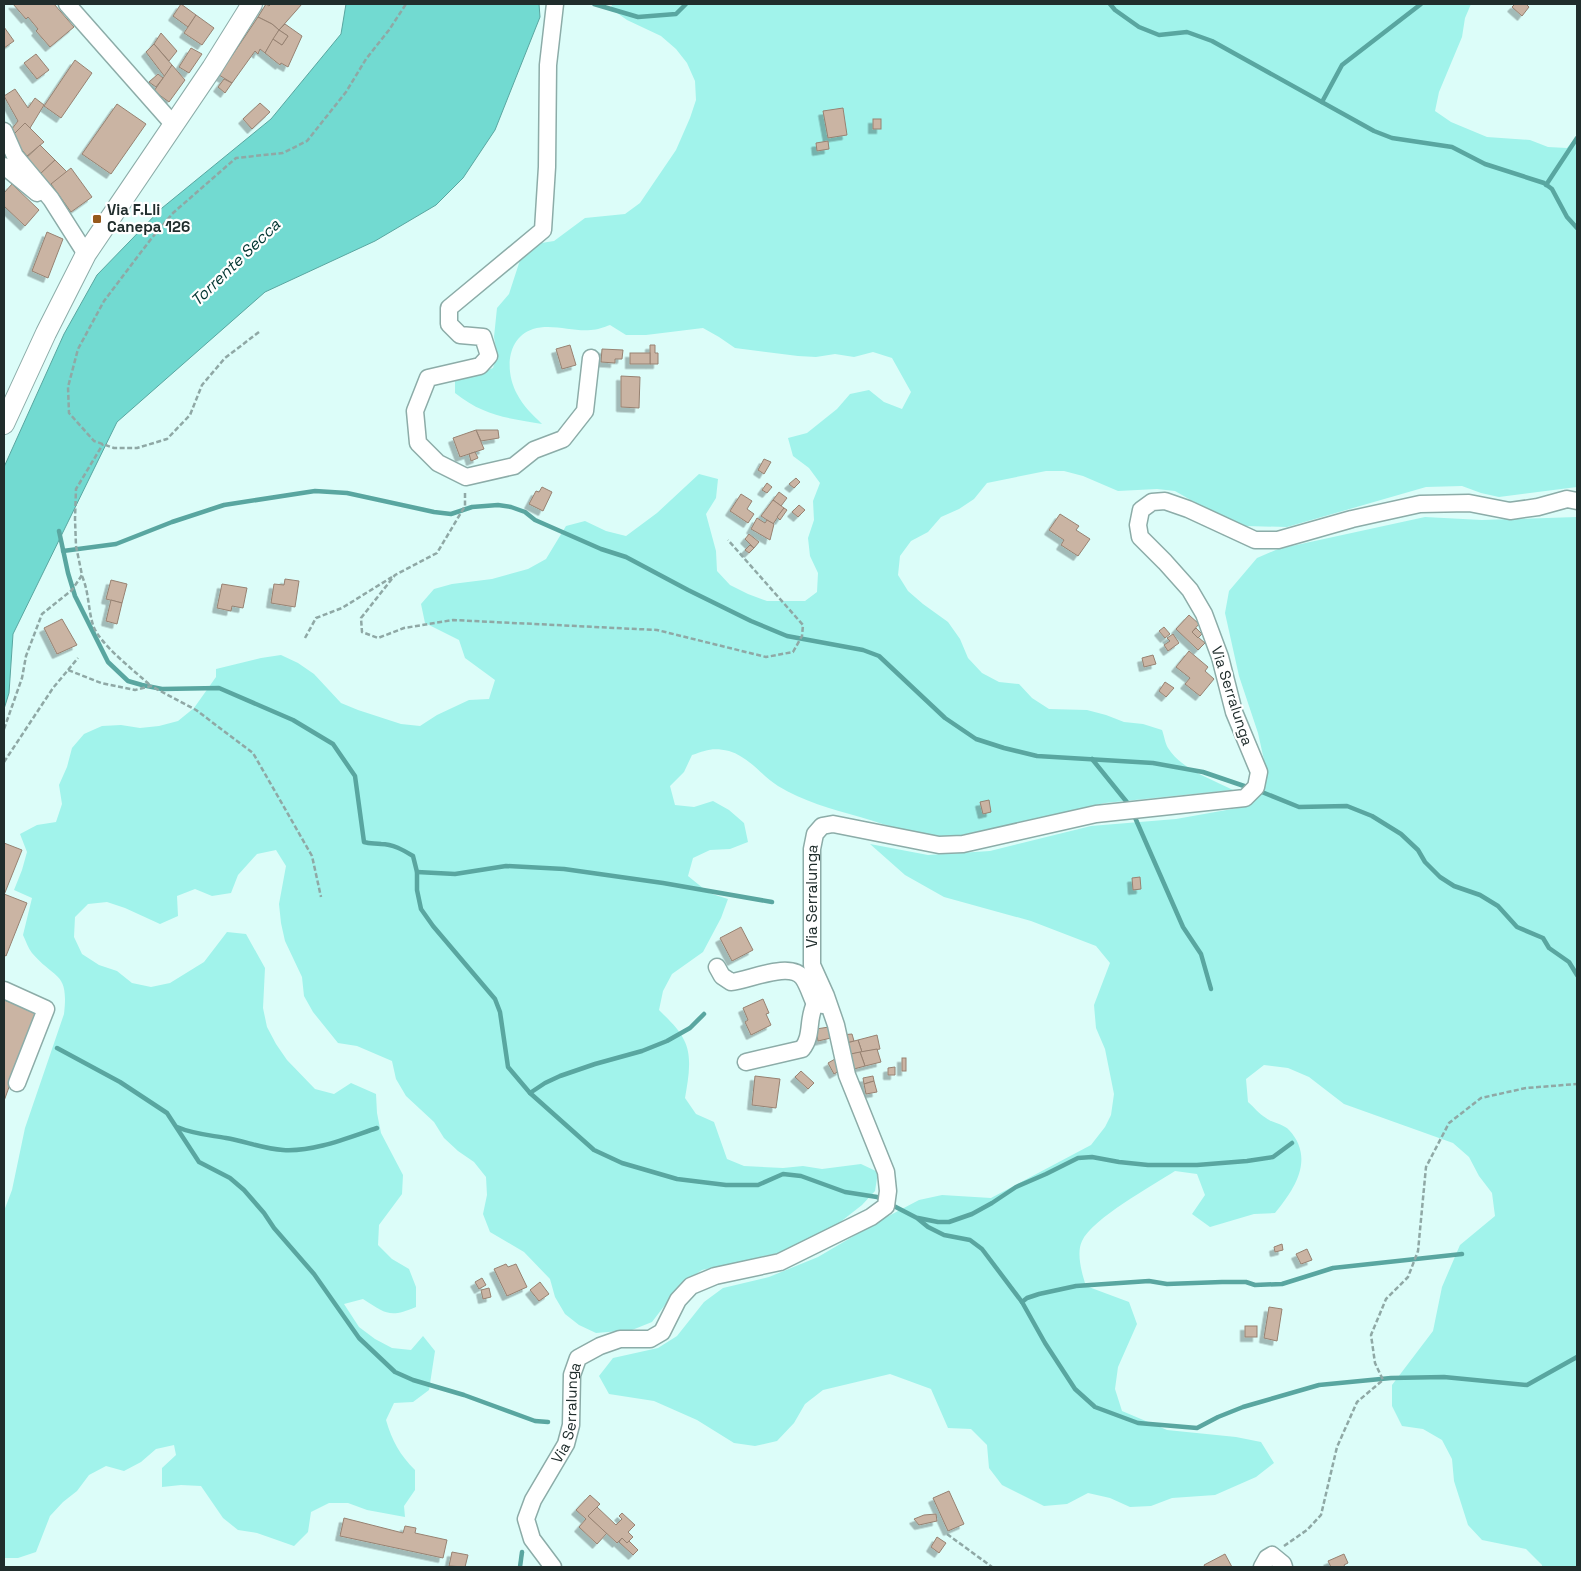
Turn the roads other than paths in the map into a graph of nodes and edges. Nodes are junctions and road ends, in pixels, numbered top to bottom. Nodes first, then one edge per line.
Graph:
1 (67, 4) edge
2 (252, 4) edge
3 (554, 4) edge
4 (173, 124) junction
5 (4, 131) edge
6 (4, 166) edge
7 (56, 208) junction
8 (86, 254) junction
9 (591, 358) dead end
10 (4, 424) edge
11 (1577, 501) edge
12 (717, 967) dead end
13 (4, 990) edge
14 (822, 1005) junction
15 (746, 1062) dead end
16 (17, 1083) dead end
17 (1267, 1561) edge
18 (552, 1567) edge
19 (1284, 1567) edge

1 - 4 street
2 - 4 main road
3 - 9 street
4 - 8 main road
5 - 7 street
6 - 7 street
7 - 8 street
8 - 10 main road
11 - 14 street, Via Serralunga
12 - 14 street, Via Serralunga
13 - 16 street
14 - 15 street
14 - 18 street, Via Serralunga
17 - 19 street

